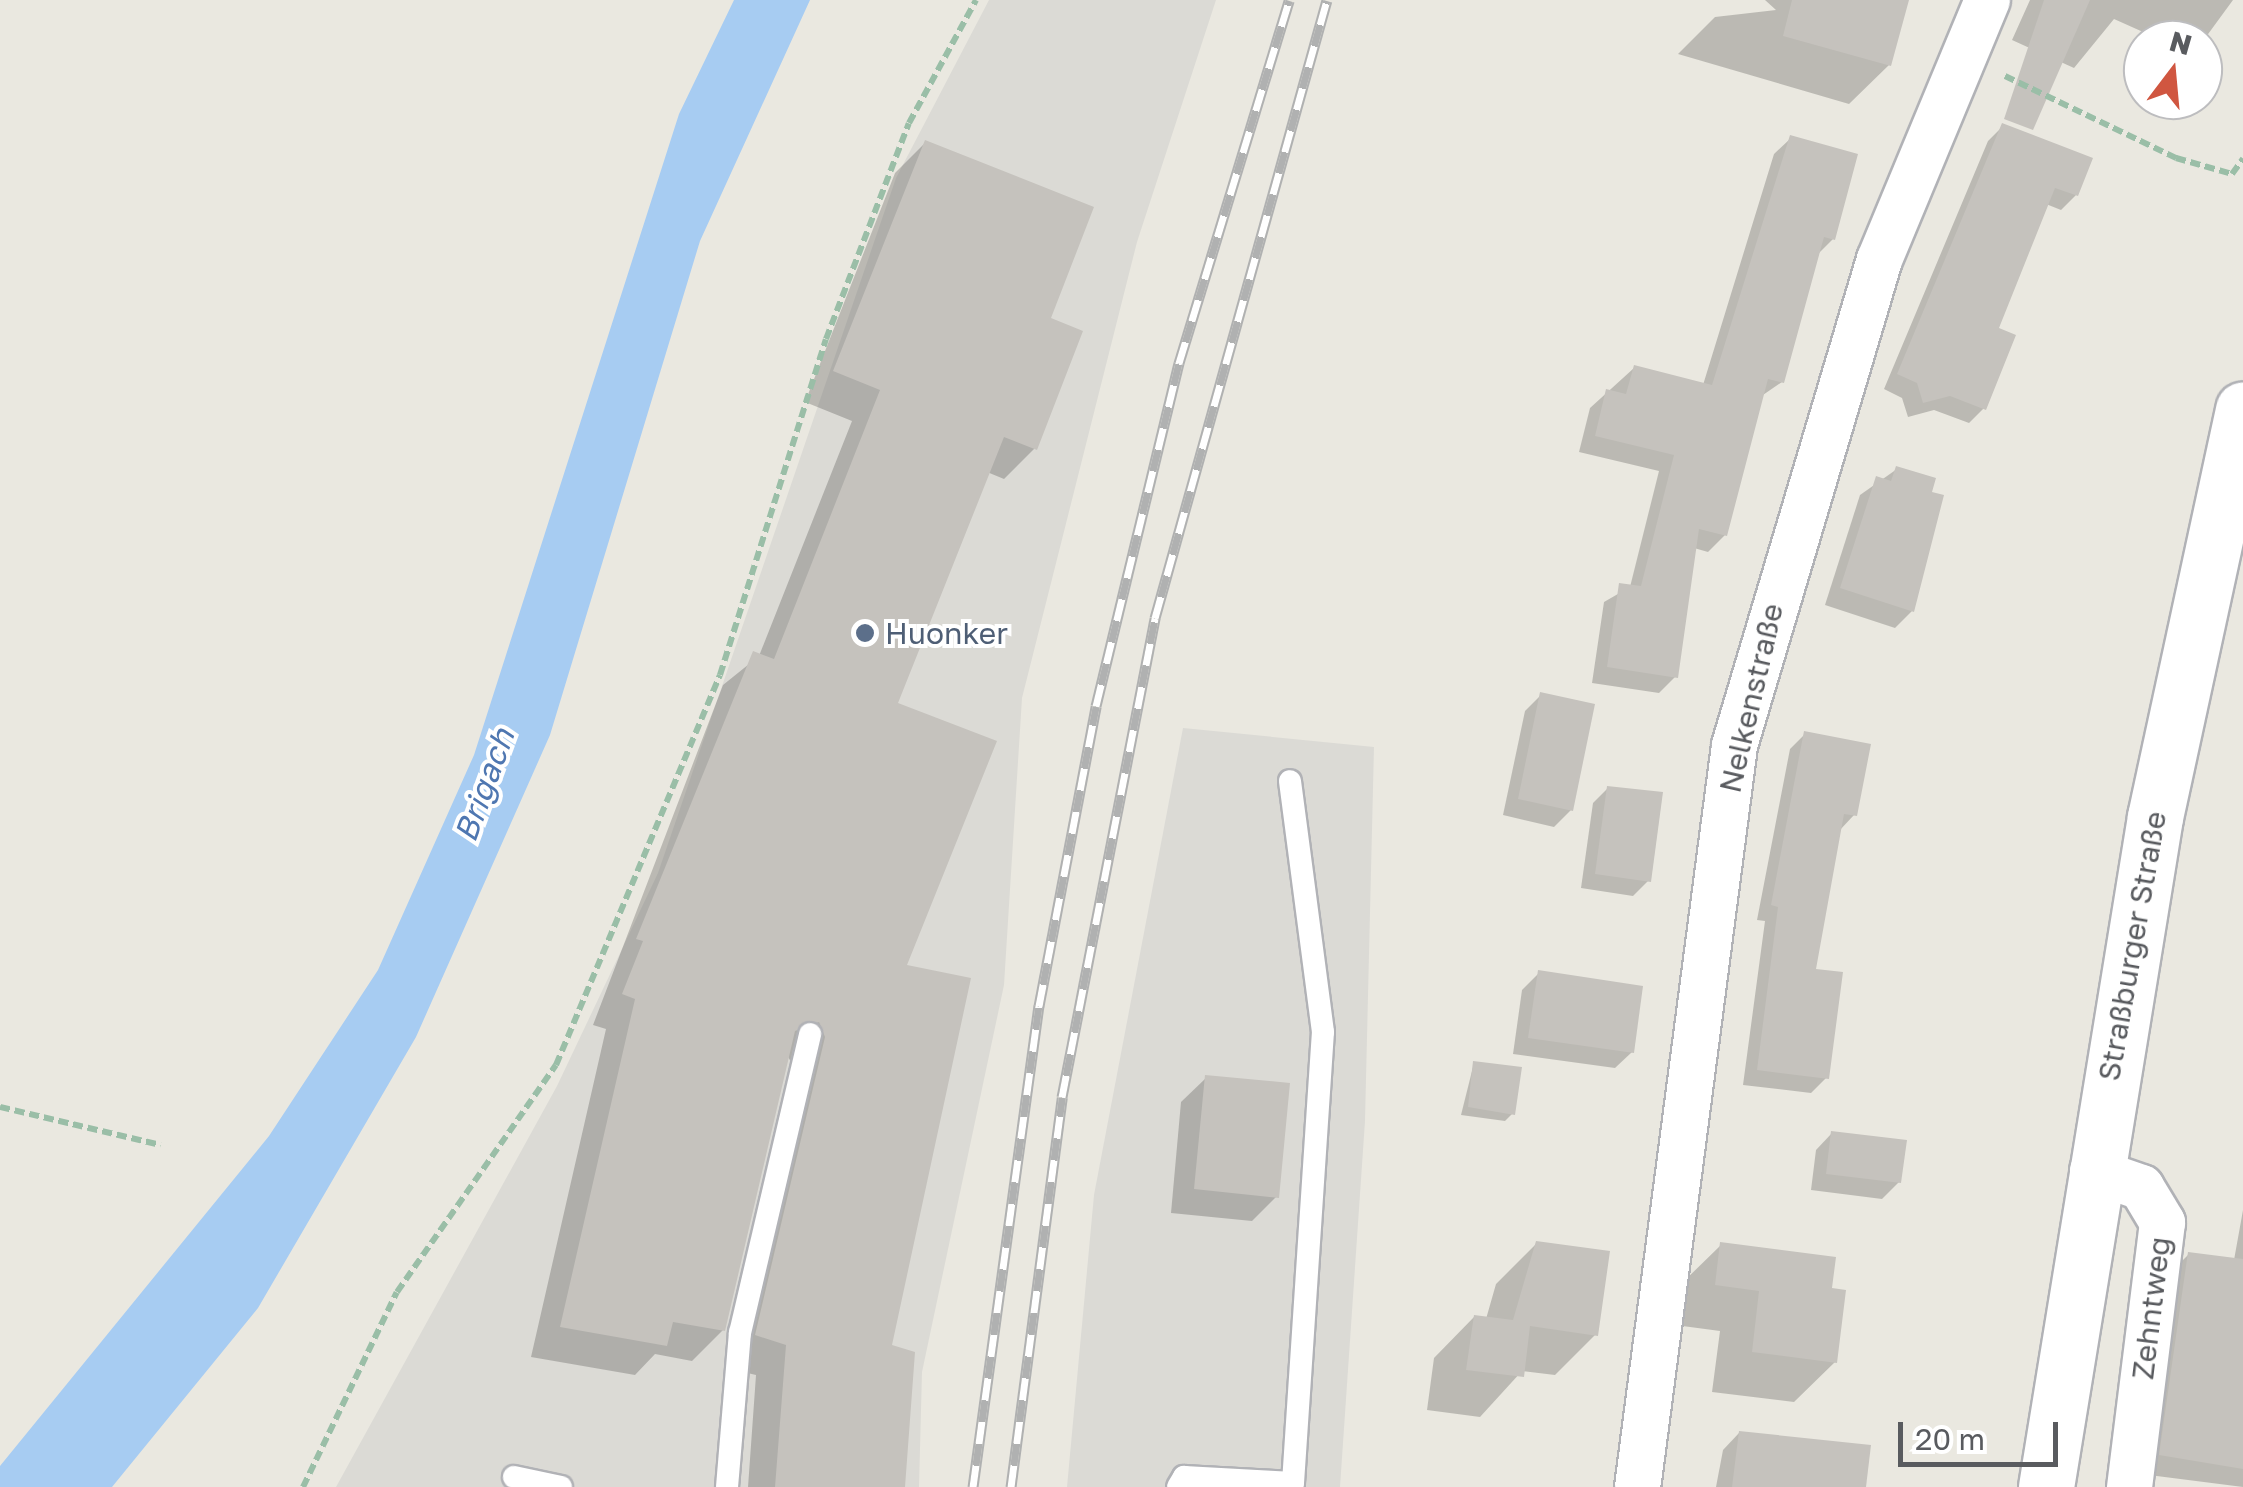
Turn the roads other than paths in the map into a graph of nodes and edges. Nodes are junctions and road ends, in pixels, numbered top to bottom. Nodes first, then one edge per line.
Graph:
1 (1987, 0) edge
2 (2243, 409) edge
3 (1290, 781) dead end
4 (810, 1034) dead end
5 (2092, 1170) junction
6 (514, 1477) dead end
7 (1293, 1485) edge
8 (562, 1487) edge
9 (726, 1487) edge
10 (1178, 1487) edge
11 (1638, 1487) edge
12 (2046, 1487) edge
13 (2129, 1487) edge

1 - 11 street, Nelkenstraße
2 - 5 main road, Straßburger Straße
3 - 7 lane
4 - 9 lane
5 - 12 main road, Straßburger Straße
5 - 13 street, Zehntweg
6 - 8 lane
7 - 10 lane

